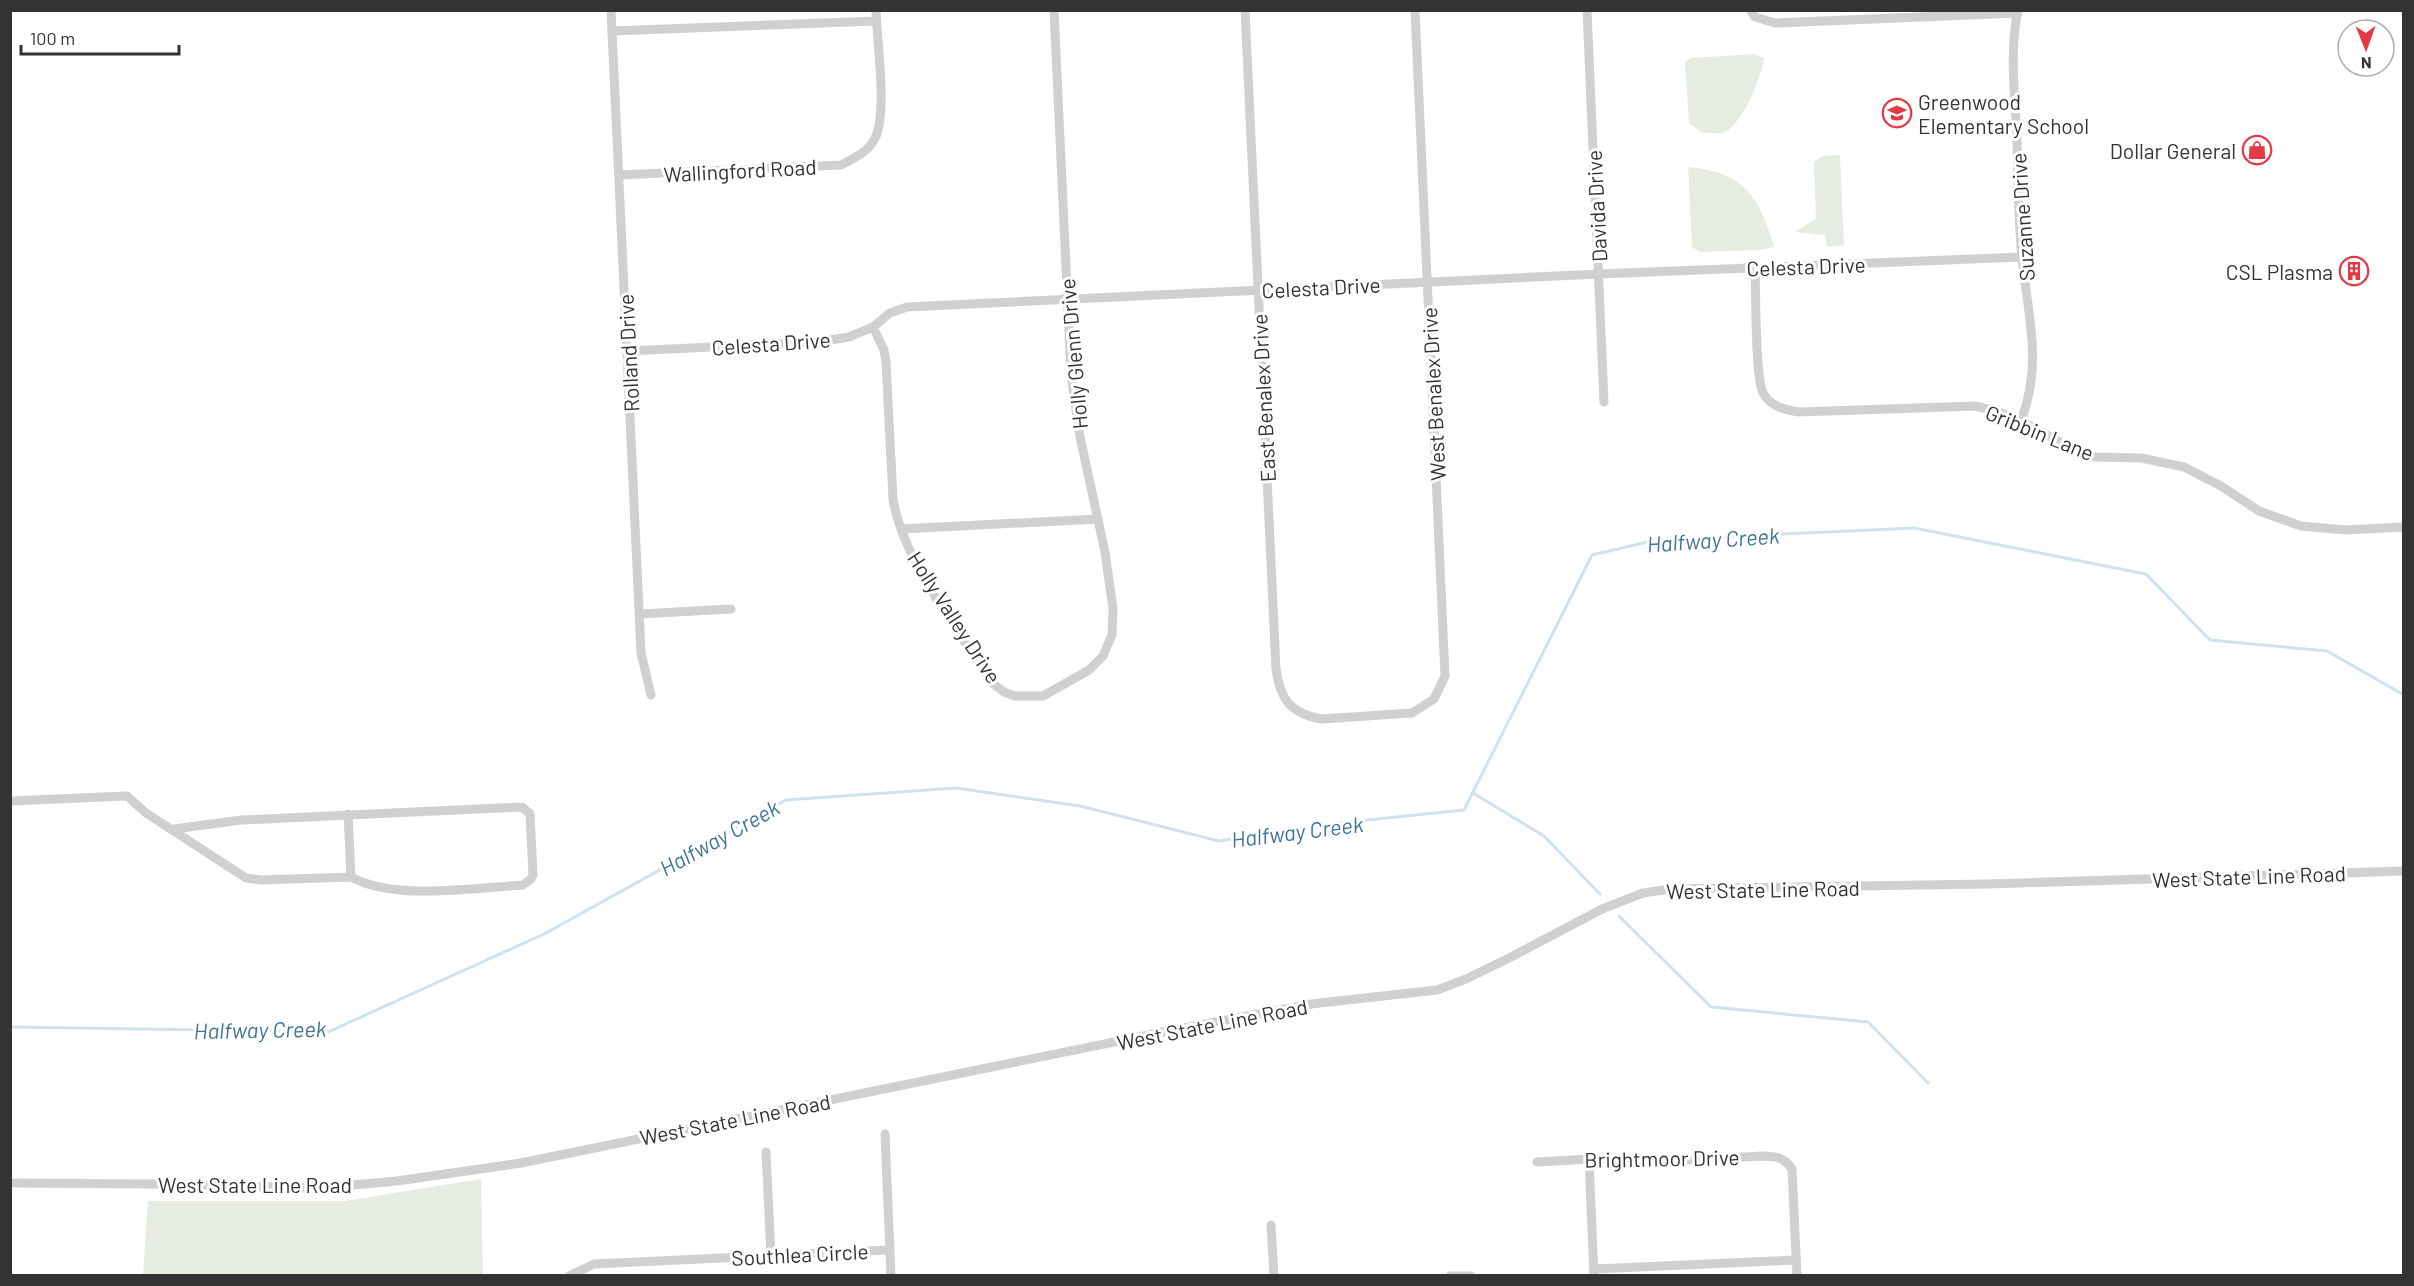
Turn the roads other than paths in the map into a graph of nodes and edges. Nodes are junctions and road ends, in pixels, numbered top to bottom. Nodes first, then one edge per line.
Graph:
1 (611, 10) edge
2 (1054, 10) edge
3 (1245, 10) edge
4 (1415, 10) edge
5 (1587, 10) edge
6 (2018, 12) edge
7 (1752, 14) edge
8 (1884, 14) edge
9 (876, 16) edge
10 (612, 31) junction
11 (619, 175) junction
12 (2022, 257) junction
13 (1755, 268) junction
14 (1599, 274) junction
15 (1428, 282) junction
16 (1258, 290) junction
17 (1068, 299) junction
18 (873, 327) junction
19 (628, 351) junction
20 (1604, 402) dead end
21 (2021, 421) junction
22 (1098, 519) junction
23 (2403, 527) edge
24 (901, 529) junction
25 (731, 609) dead end
26 (640, 614) junction
27 (651, 695) dead end
28 (1043, 696) joint
29 (1363, 717) joint
30 (10, 801) edge
31 (348, 814) junction
32 (174, 829) junction
33 (2403, 871) edge
34 (351, 877) junction
35 (885, 1134) dead end
36 (766, 1152) dead end
37 (1589, 1159) junction
38 (1537, 1162) dead end
39 (10, 1184) edge
40 (1272, 1225) dead end
41 (889, 1250) junction
42 (771, 1256) junction
43 (1796, 1260) junction
44 (1594, 1272) edge
45 (569, 1275) edge
46 (891, 1275) edge
47 (1274, 1275) edge
48 (1450, 1275) edge
49 (1471, 1275) edge
50 (1797, 1275) edge

1 - 10 street, Rolland Drive
2 - 17 street, Holly Glenn Drive
3 - 16 street, East Benalex Drive
4 - 15 street, West Benalex Drive
5 - 14 street, Davida Drive
6 - 8 street
6 - 12 street, Suzanne Drive
7 - 8 street
9 - 10 street
9 - 11 street, Wallingford Road
10 - 11 street, Rolland Drive
11 - 19 street, Rolland Drive
12 - 13 street, Celesta Drive
12 - 21 street, Suzanne Drive
13 - 14 street, Celesta Drive
13 - 21 street, Gribbin Lane
14 - 15 street, Celesta Drive
14 - 20 street, Davida Drive
15 - 16 street, Celesta Drive
15 - 29 street, West Benalex Drive
16 - 17 street, Celesta Drive
16 - 29 street, East Benalex Drive
17 - 18 street, Celesta Drive
17 - 22 street, Holly Glenn Drive
18 - 19 street, Celesta Drive
18 - 24 street, Holly Valley Drive
19 - 26 street, Rolland Drive
21 - 23 street, Gribbin Lane
22 - 24 street
22 - 28 street, Holly Glenn Drive
24 - 28 street, Holly Valley Drive
25 - 26 street
26 - 27 street, Rolland Drive
30 - 32 street
31 - 32 street
31 - 34 street
31 - 34 street
32 - 34 street
33 - 39 street, West State Line Road
35 - 41 street
36 - 42 street
37 - 38 street, Brightmoor Drive
37 - 43 street, Brightmoor Drive
37 - 44 street
40 - 47 street
41 - 42 street, Southlea Circle
41 - 46 street
42 - 45 street, Southlea Circle
43 - 44 street
43 - 50 street
48 - 49 street

